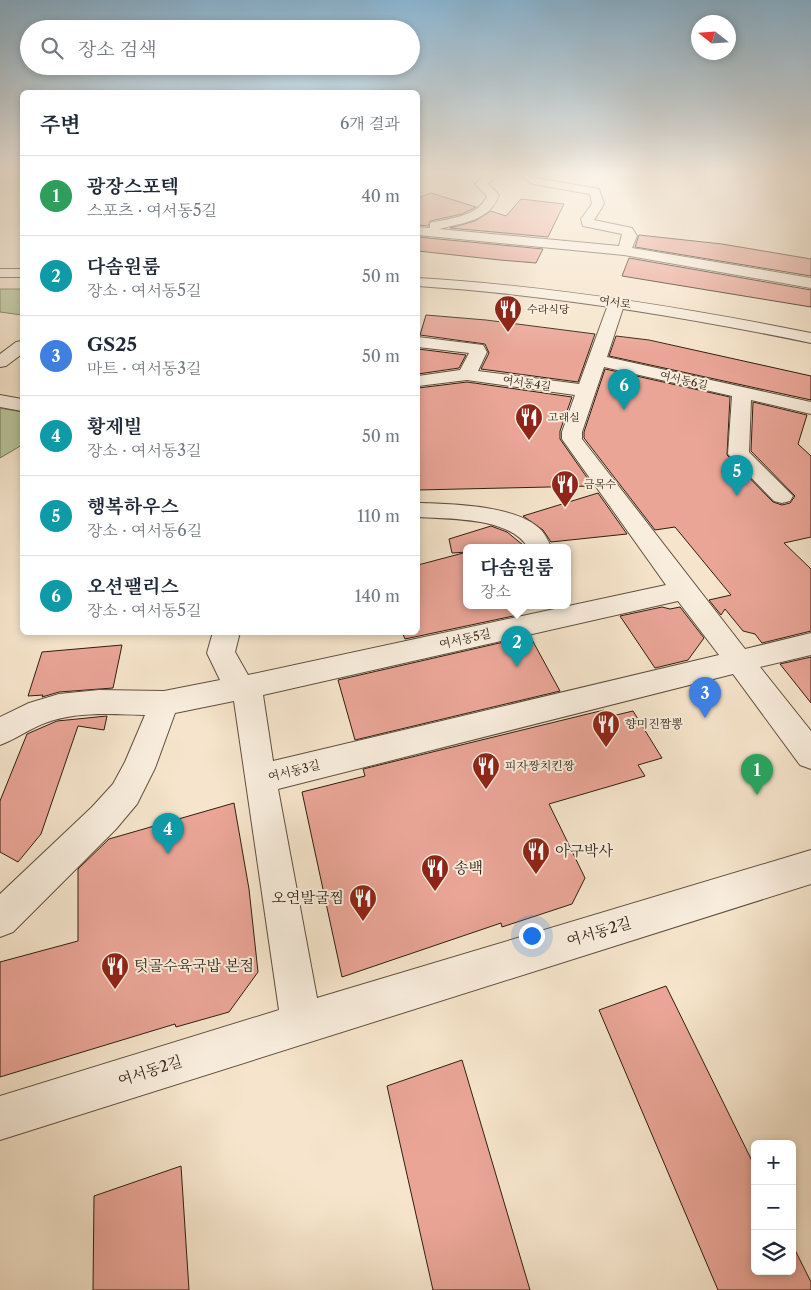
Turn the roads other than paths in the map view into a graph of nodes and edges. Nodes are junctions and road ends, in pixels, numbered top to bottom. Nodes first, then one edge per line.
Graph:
1 (441, 233) edge
2 (628, 233) edge
3 (624, 251) junction
4 (0, 273) edge
5 (20, 273) edge
6 (420, 282) edge
7 (811, 282) edge
8 (617, 302) junction
9 (811, 338) edge
10 (420, 342) edge
11 (20, 347) edge
12 (597, 360) junction
13 (0, 362) edge
14 (468, 375) junction
15 (420, 381) edge
16 (586, 391) junction
17 (742, 393) junction
18 (0, 401) edge
19 (20, 405) edge
20 (811, 408) edge
21 (782, 496) dead end
22 (420, 510) edge
23 (539, 544) edge
24 (684, 590) junction
25 (571, 609) edge
26 (559, 611) edge
27 (226, 635) edge
28 (811, 644) edge
29 (739, 662) junction
30 (242, 689) junction
31 (164, 704) junction
32 (0, 732) edge
33 (811, 755) edge
34 (260, 779) junction
35 (811, 867) edge
36 (0, 919) edge
37 (301, 1023) junction
38 (0, 1118) edge

1 - 3 street
2 - 3 street
3 - 7 street
4 - 5 street
6 - 8 street, 여서로
8 - 9 street, 여서로
8 - 12 street
10 - 14 street
11 - 13 street
12 - 16 street
12 - 17 street, 여서동6길
14 - 15 street, 여서동4길
14 - 16 street, 여서동4길
16 - 24 street
17 - 20 street, 여서동6길
17 - 21 street
18 - 19 street
22 - 23 street
24 - 25 street, 여서동5길
24 - 29 street
26 - 30 street, 여서동5길
27 - 30 street, 여서동3길
28 - 29 street
29 - 33 street
29 - 34 street, 여서동3길
30 - 31 street
30 - 34 street, 여서동3길
31 - 32 street
31 - 36 street
34 - 37 street
35 - 37 street, 여서동2길
37 - 38 street, 여서동2길

